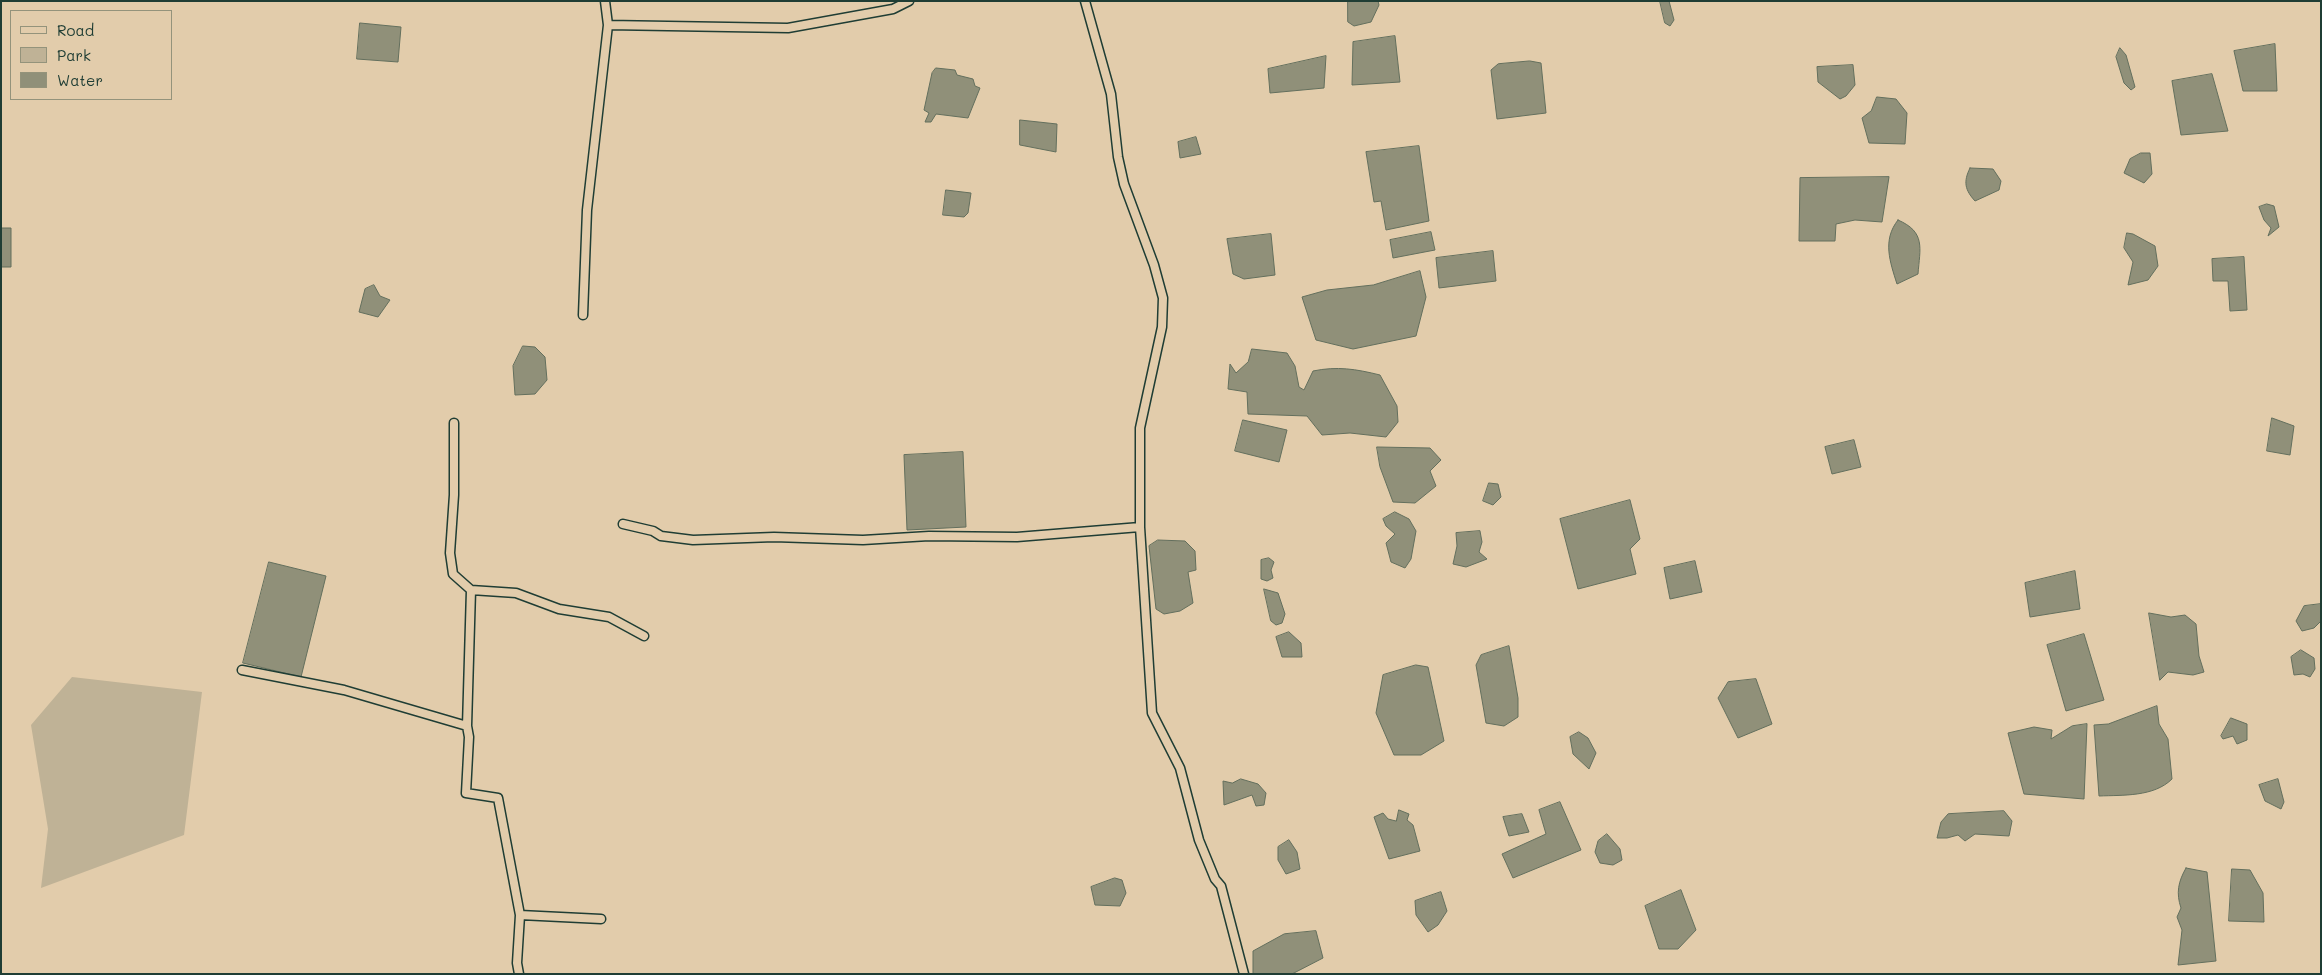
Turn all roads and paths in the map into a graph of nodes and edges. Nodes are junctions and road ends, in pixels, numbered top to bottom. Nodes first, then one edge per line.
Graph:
1 (605, 1) edge
2 (909, 1) edge
3 (1085, 1) edge
4 (608, 25) junction
5 (583, 315) dead end
6 (454, 423) dead end
7 (623, 524) dead end
8 (1140, 527) junction
9 (471, 590) junction
10 (644, 636) dead end
11 (242, 670) dead end
12 (467, 726) junction
13 (520, 915) junction
14 (601, 919) dead end
15 (519, 974) edge
16 (1244, 974) edge

1 - 4 street
2 - 4 street
3 - 8 street
4 - 5 street
6 - 9 street
7 - 8 street
8 - 16 street
9 - 10 street
9 - 12 street
11 - 12 street
12 - 13 street
13 - 14 street
13 - 15 street

